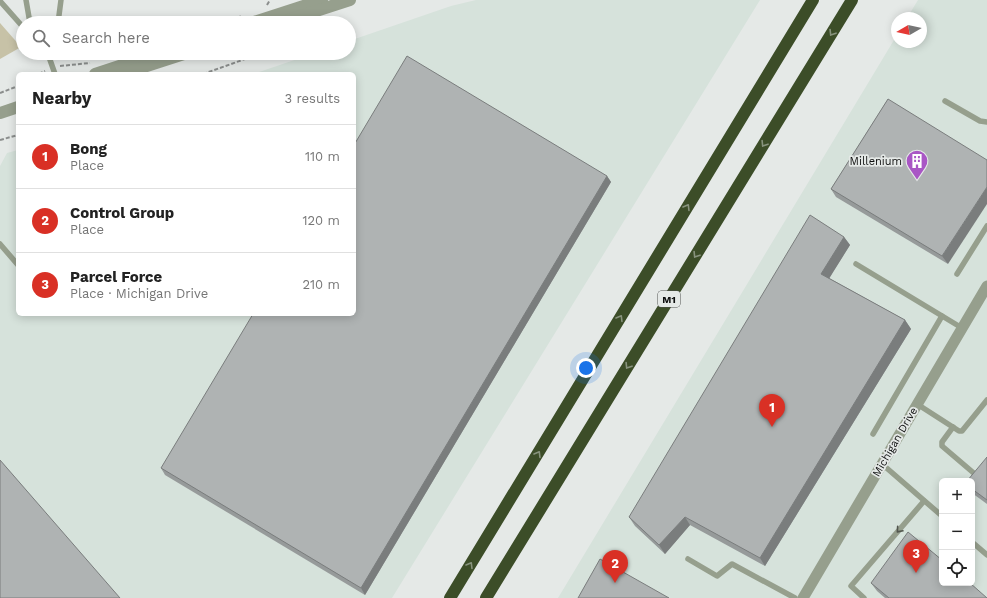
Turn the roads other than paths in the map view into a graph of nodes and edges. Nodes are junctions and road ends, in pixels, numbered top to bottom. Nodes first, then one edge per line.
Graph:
1 (26, 0) edge
2 (62, 0) edge
3 (322, 0) edge
4 (350, 0) edge
5 (813, 0) edge
6 (852, 0) edge
7 (0, 1) edge
8 (296, 10) junction
9 (29, 16) edge
10 (59, 16) edge
11 (275, 16) edge
12 (288, 16) edge
13 (16, 19) edge
14 (50, 60) edge
15 (138, 60) edge
16 (165, 60) edge
17 (54, 72) edge
18 (101, 72) edge
19 (128, 72) edge
20 (16, 100) edge
21 (945, 101) dead end
22 (0, 105) edge
23 (16, 108) edge
24 (0, 113) edge
25 (987, 122) edge
26 (987, 226) edge
27 (0, 244) edge
28 (16, 263) edge
29 (856, 264) dead end
30 (957, 274) dead end
31 (987, 286) edge
32 (942, 316) junction
33 (962, 328) junction
34 (987, 400) edge
35 (917, 404) junction
36 (953, 427) junction
37 (873, 434) dead end
38 (882, 464) junction
39 (976, 475) edge
40 (924, 501) junction
41 (940, 514) edge
42 (975, 545) edge
43 (987, 555) edge
44 (688, 559) dead end
45 (450, 598) edge
46 (486, 598) edge
47 (795, 598) edge
48 (803, 598) edge
49 (864, 598) edge

1 - 9 lane
2 - 10 lane
3 - 8 street
4 - 8 street
45 -> 5 highway
6 -> 46 highway, M1
7 - 13 lane
8 - 11 street
8 - 12 street
14 - 17 lane
15 - 18 street
16 - 19 street
20 - 22 street
21 - 25 lane
23 - 24 street
26 - 30 lane
27 - 28 lane
29 - 32 lane
31 - 33 street, Michigan Drive
32 - 33 lane
32 - 37 lane
33 - 35 street, Michigan Drive
34 - 36 lane
35 - 36 lane
35 - 38 street, Michigan Drive
36 - 39 lane
38 - 40 lane
38 - 48 street, Michigan Drive
40 - 41 lane
40 -> 49 lane
42 - 43 lane
44 - 47 lane

